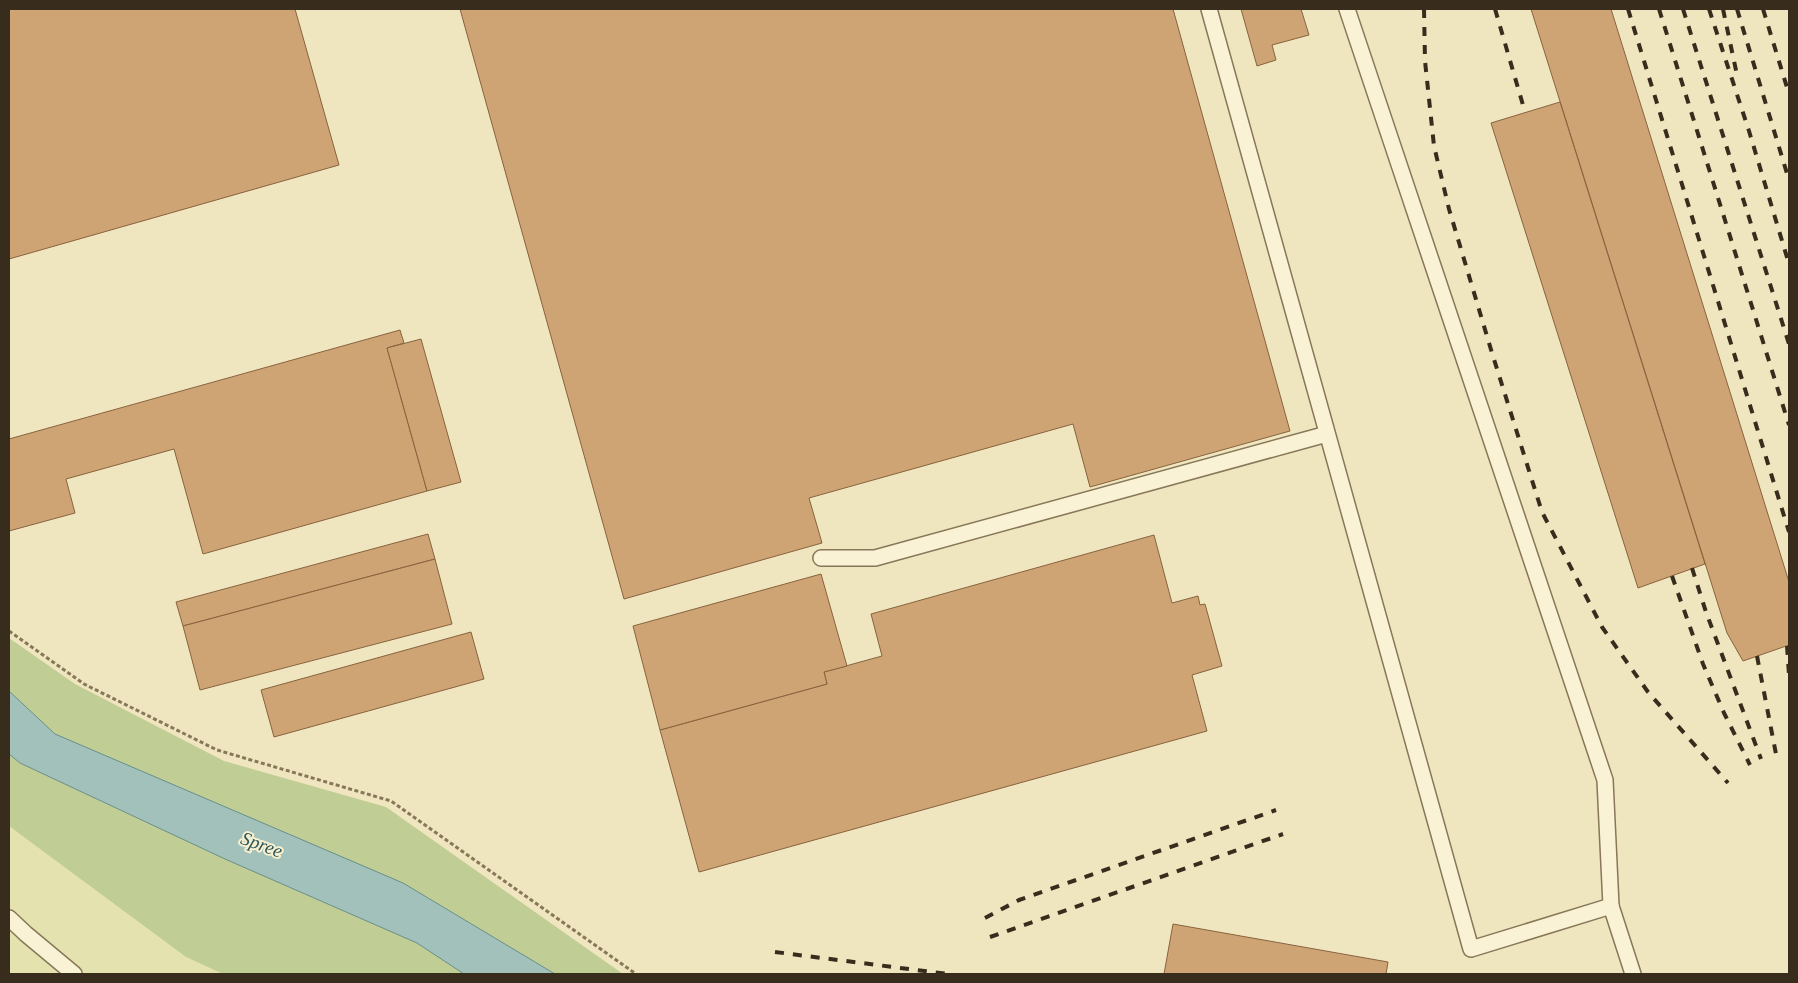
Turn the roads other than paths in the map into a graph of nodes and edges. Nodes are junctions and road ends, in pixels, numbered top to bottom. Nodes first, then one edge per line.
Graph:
1 (1209, 9) edge
2 (1347, 9) edge
3 (1327, 434) junction
4 (821, 558) dead end
5 (1611, 906) junction
6 (9, 918) edge
7 (74, 974) edge
8 (1632, 974) edge

1 - 3 lane
2 - 5 lane
3 - 4 lane
3 - 5 lane
5 - 8 lane
6 - 7 lane

